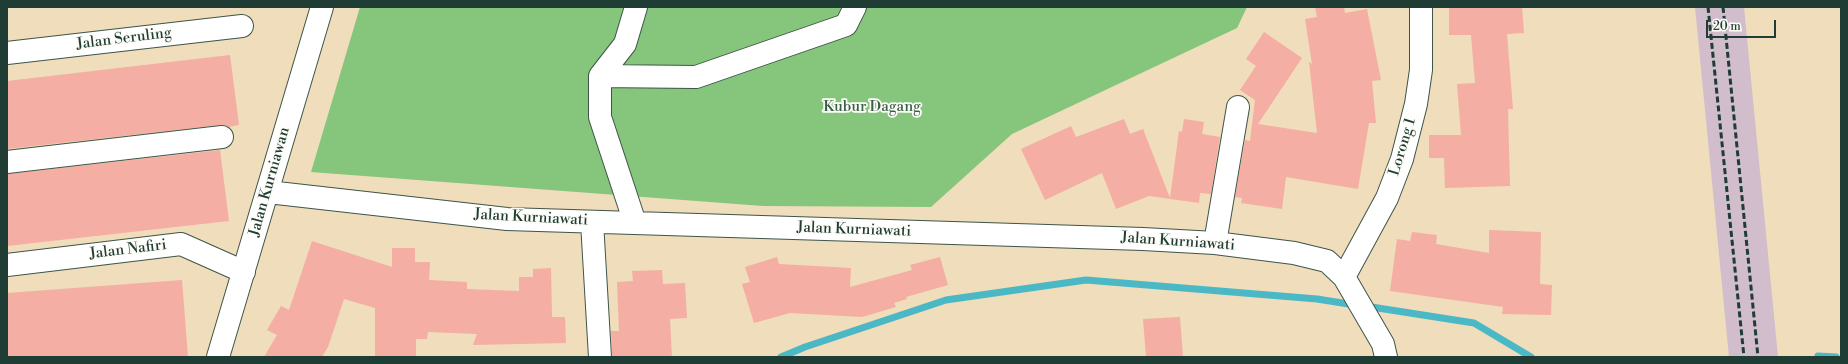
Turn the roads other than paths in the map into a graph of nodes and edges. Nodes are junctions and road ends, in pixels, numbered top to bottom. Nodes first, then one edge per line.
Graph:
1 (322, 7) edge
2 (636, 7) edge
3 (855, 7) edge
4 (1421, 7) edge
5 (242, 26) dead end
6 (7, 53) edge
7 (600, 76) junction
8 (1238, 107) dead end
9 (222, 137) dead end
10 (7, 162) edge
11 (268, 192) junction
12 (592, 222) junction
13 (635, 223) junction
14 (1216, 243) junction
15 (7, 265) edge
16 (244, 272) junction
17 (1347, 283) junction
18 (1384, 350) edge
19 (218, 357) edge
20 (600, 357) edge

1 - 11 street, Jalan Kurniawan
2 - 7 street
3 - 7 street
4 - 17 street, Lorong 1
5 - 6 street, Jalan Seruling
7 - 13 street
8 - 14 street
9 - 10 street
11 - 12 street, Jalan Kurniawati
11 - 16 street, Jalan Kurniawan
12 - 13 street, Jalan Kurniawati
12 - 20 street
13 - 14 street, Jalan Kurniawati
14 - 17 street, Jalan Kurniawati
15 - 16 street, Jalan Nafiri
16 - 19 street, Jalan Kurniawan
17 - 18 street, Jalan Kurniawati

